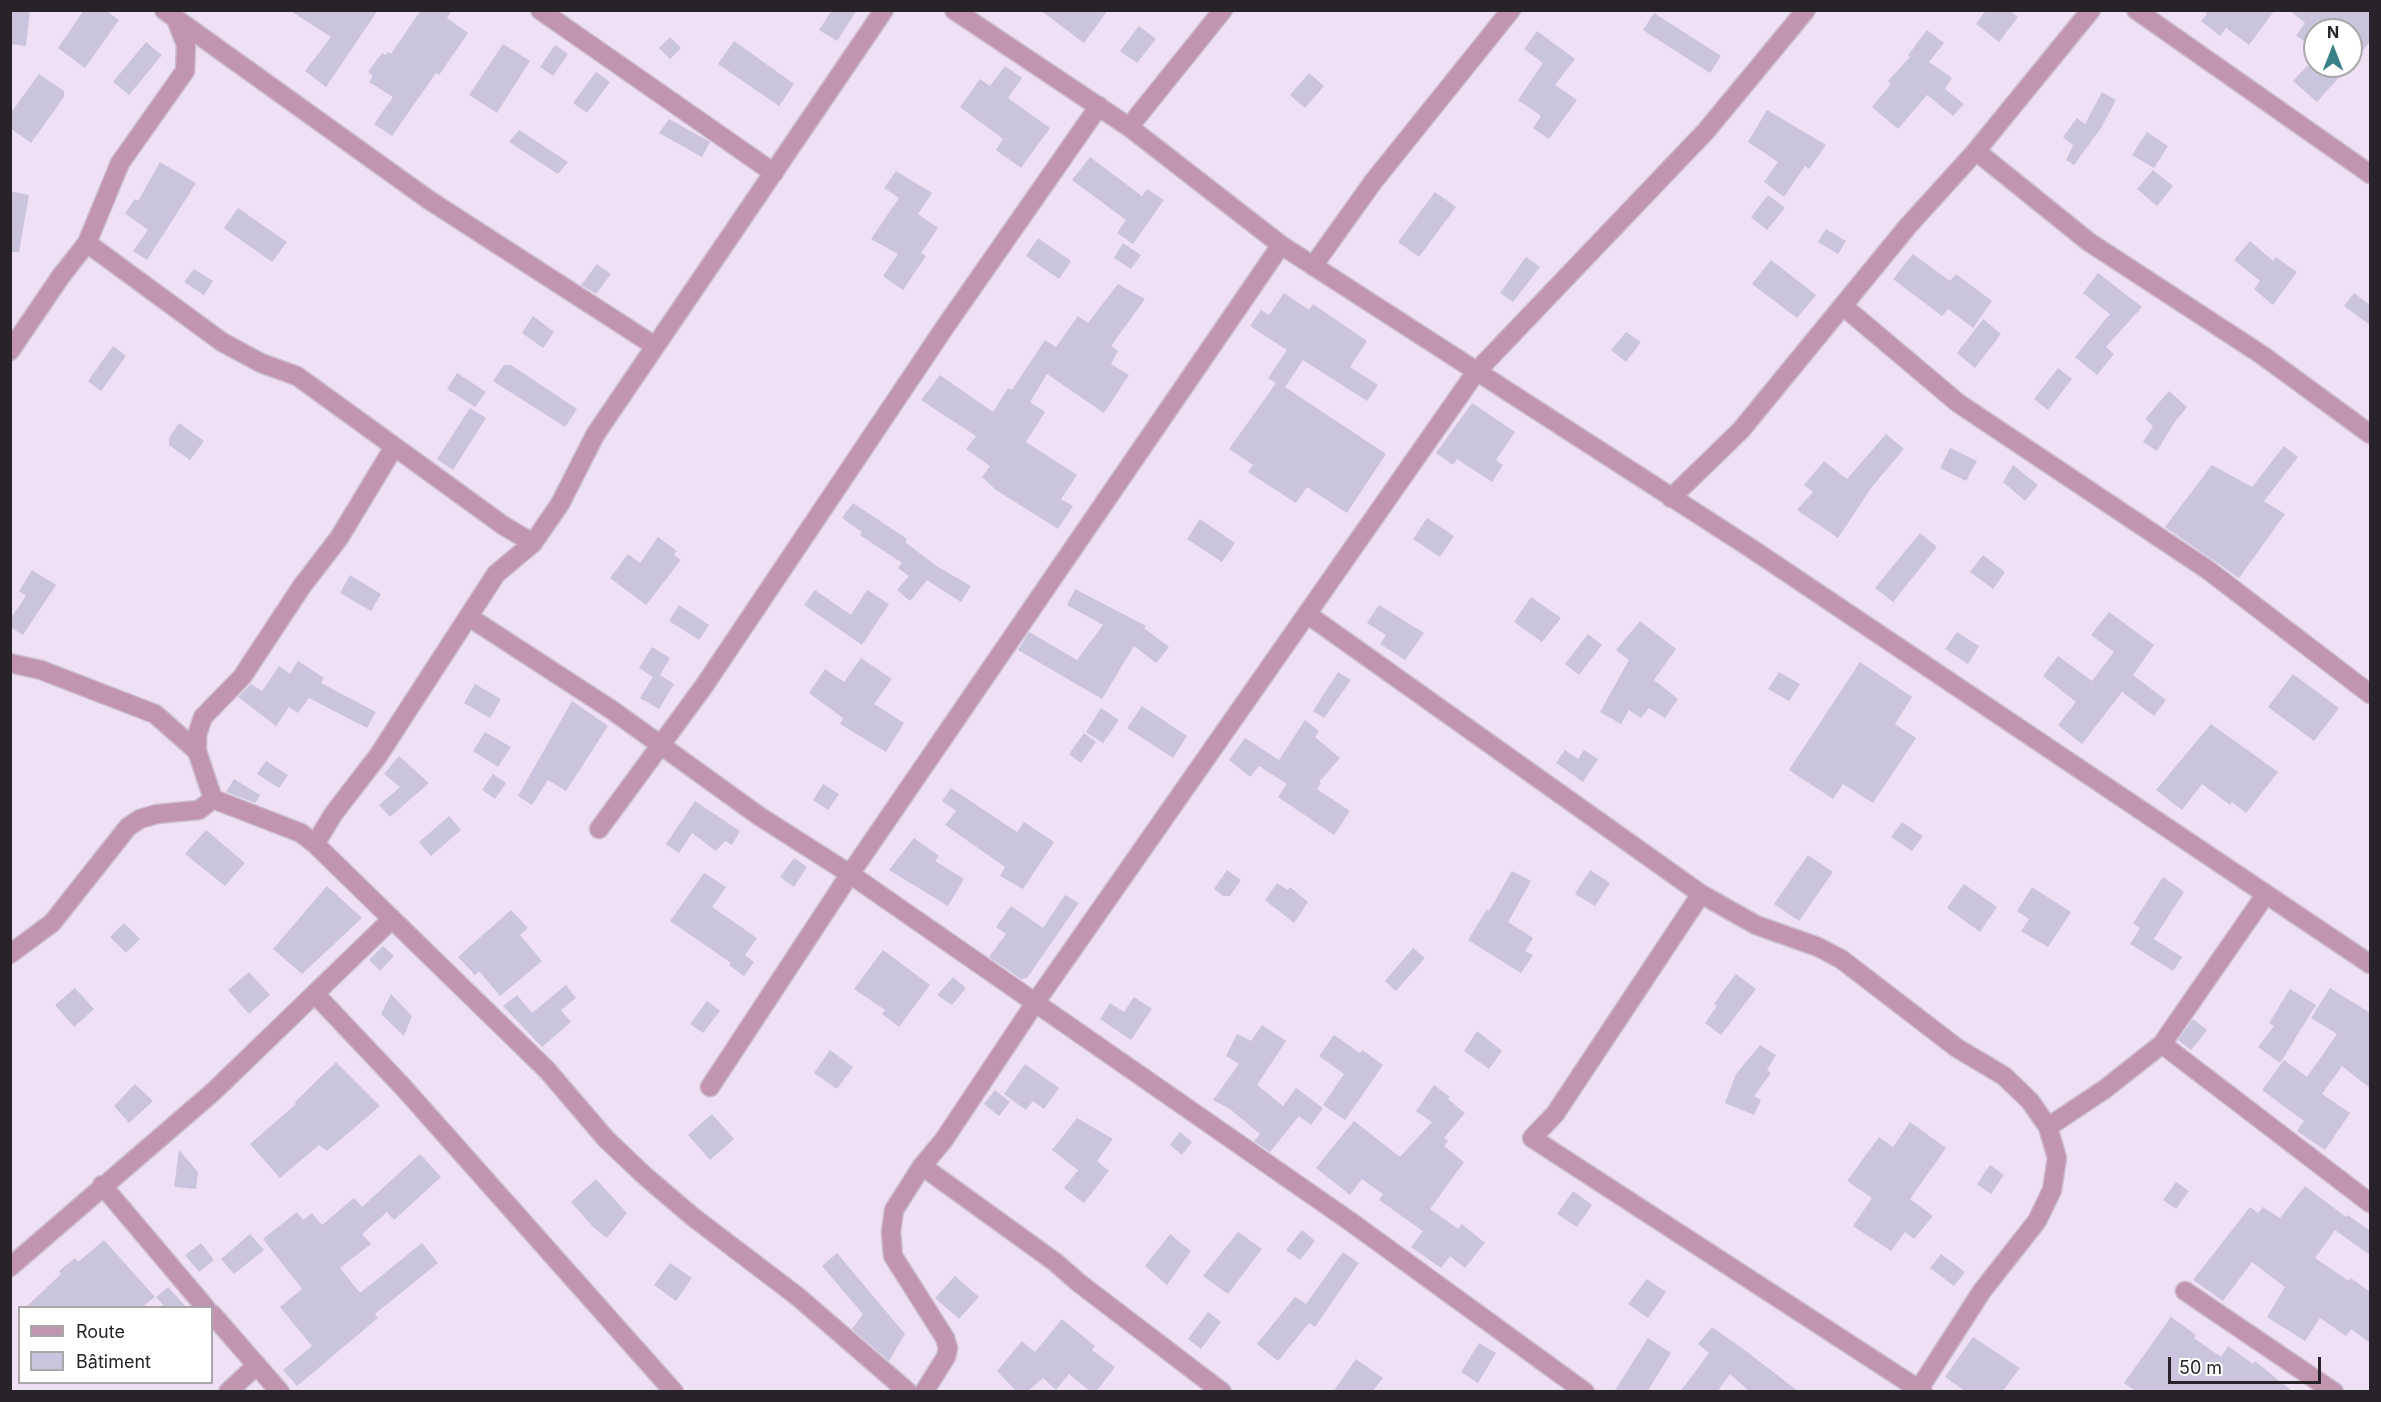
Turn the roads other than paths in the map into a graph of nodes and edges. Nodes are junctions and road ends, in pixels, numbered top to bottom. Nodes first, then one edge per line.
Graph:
1 (540, 10) edge
2 (884, 10) edge
3 (954, 10) edge
4 (1223, 10) edge
5 (1511, 10) edge
6 (1806, 10) edge
7 (2091, 10) edge
8 (2136, 10) edge
9 (170, 15) edge
10 (1099, 106) junction
11 (1129, 127) junction
12 (1976, 151) junction
13 (774, 173) junction
14 (2370, 174) edge
15 (87, 243) junction
16 (1281, 245) junction
17 (1313, 266) junction
18 (1843, 306) junction
19 (656, 345) junction
20 (10, 351) edge
21 (1476, 372) junction
22 (2370, 434) edge
23 (394, 447) junction
24 (1671, 498) junction
25 (533, 543) junction
26 (1307, 614) junction
27 (469, 617) junction
28 (10, 663) edge
29 (2370, 694) edge
30 (662, 746) junction
31 (196, 751) junction
32 (213, 799) junction
33 (599, 830) dead end
34 (315, 844) junction
35 (850, 874) junction
36 (1701, 894) junction
37 (2265, 894) junction
38 (391, 920) junction
39 (10, 954) edge
40 (2370, 964) edge
41 (315, 993) junction
42 (1035, 1003) junction
43 (2162, 1044) junction
44 (710, 1087) dead end
45 (2048, 1127) junction
46 (922, 1166) junction
47 (102, 1185) junction
48 (2370, 1203) edge
49 (10, 1266) edge
50 (2186, 1291) dead end
51 (204, 1306) edge
52 (213, 1315) edge
53 (257, 1365) junction
54 (1564, 1386) edge
55 (1921, 1390) edge
56 (228, 1392) edge
57 (280, 1392) edge
58 (674, 1392) edge
59 (908, 1392) edge
60 (924, 1392) edge
61 (1222, 1392) edge
62 (1586, 1392) edge
63 (2334, 1392) edge

1 - 13 street
2 - 13 street
3 - 10 street
4 - 11 street
5 - 17 street
6 - 21 street
7 - 12 street
8 - 14 street
9 - 15 street
9 - 19 street
10 - 11 street
10 - 30 street
11 - 16 street
12 - 18 street
12 - 22 street
13 - 19 street
15 - 20 street
15 - 23 street
16 - 17 street
16 - 35 street
17 - 21 street
18 - 24 street
18 - 29 street
19 - 25 street
21 - 24 street
21 - 26 street
23 - 25 street
23 - 31 street
24 - 37 street
25 - 27 street
26 - 36 street
26 - 42 street
27 - 30 street
27 - 34 street
28 - 31 street
30 - 33 street
30 - 35 street
31 - 32 street
32 - 34 street
32 - 39 street
34 - 38 street
35 - 42 street
35 - 44 street
36 - 45 street
36 - 55 street
37 - 40 street
37 - 43 street
38 - 41 street
38 - 59 street
41 - 47 street
41 - 58 street
42 - 46 street
42 - 54 street
43 - 45 street
43 - 48 street
45 - 55 street
46 - 60 street
46 - 61 street
47 - 49 street
47 - 51 street
50 - 63 street
52 - 53 street
53 - 56 street
53 - 57 street
54 - 62 street

